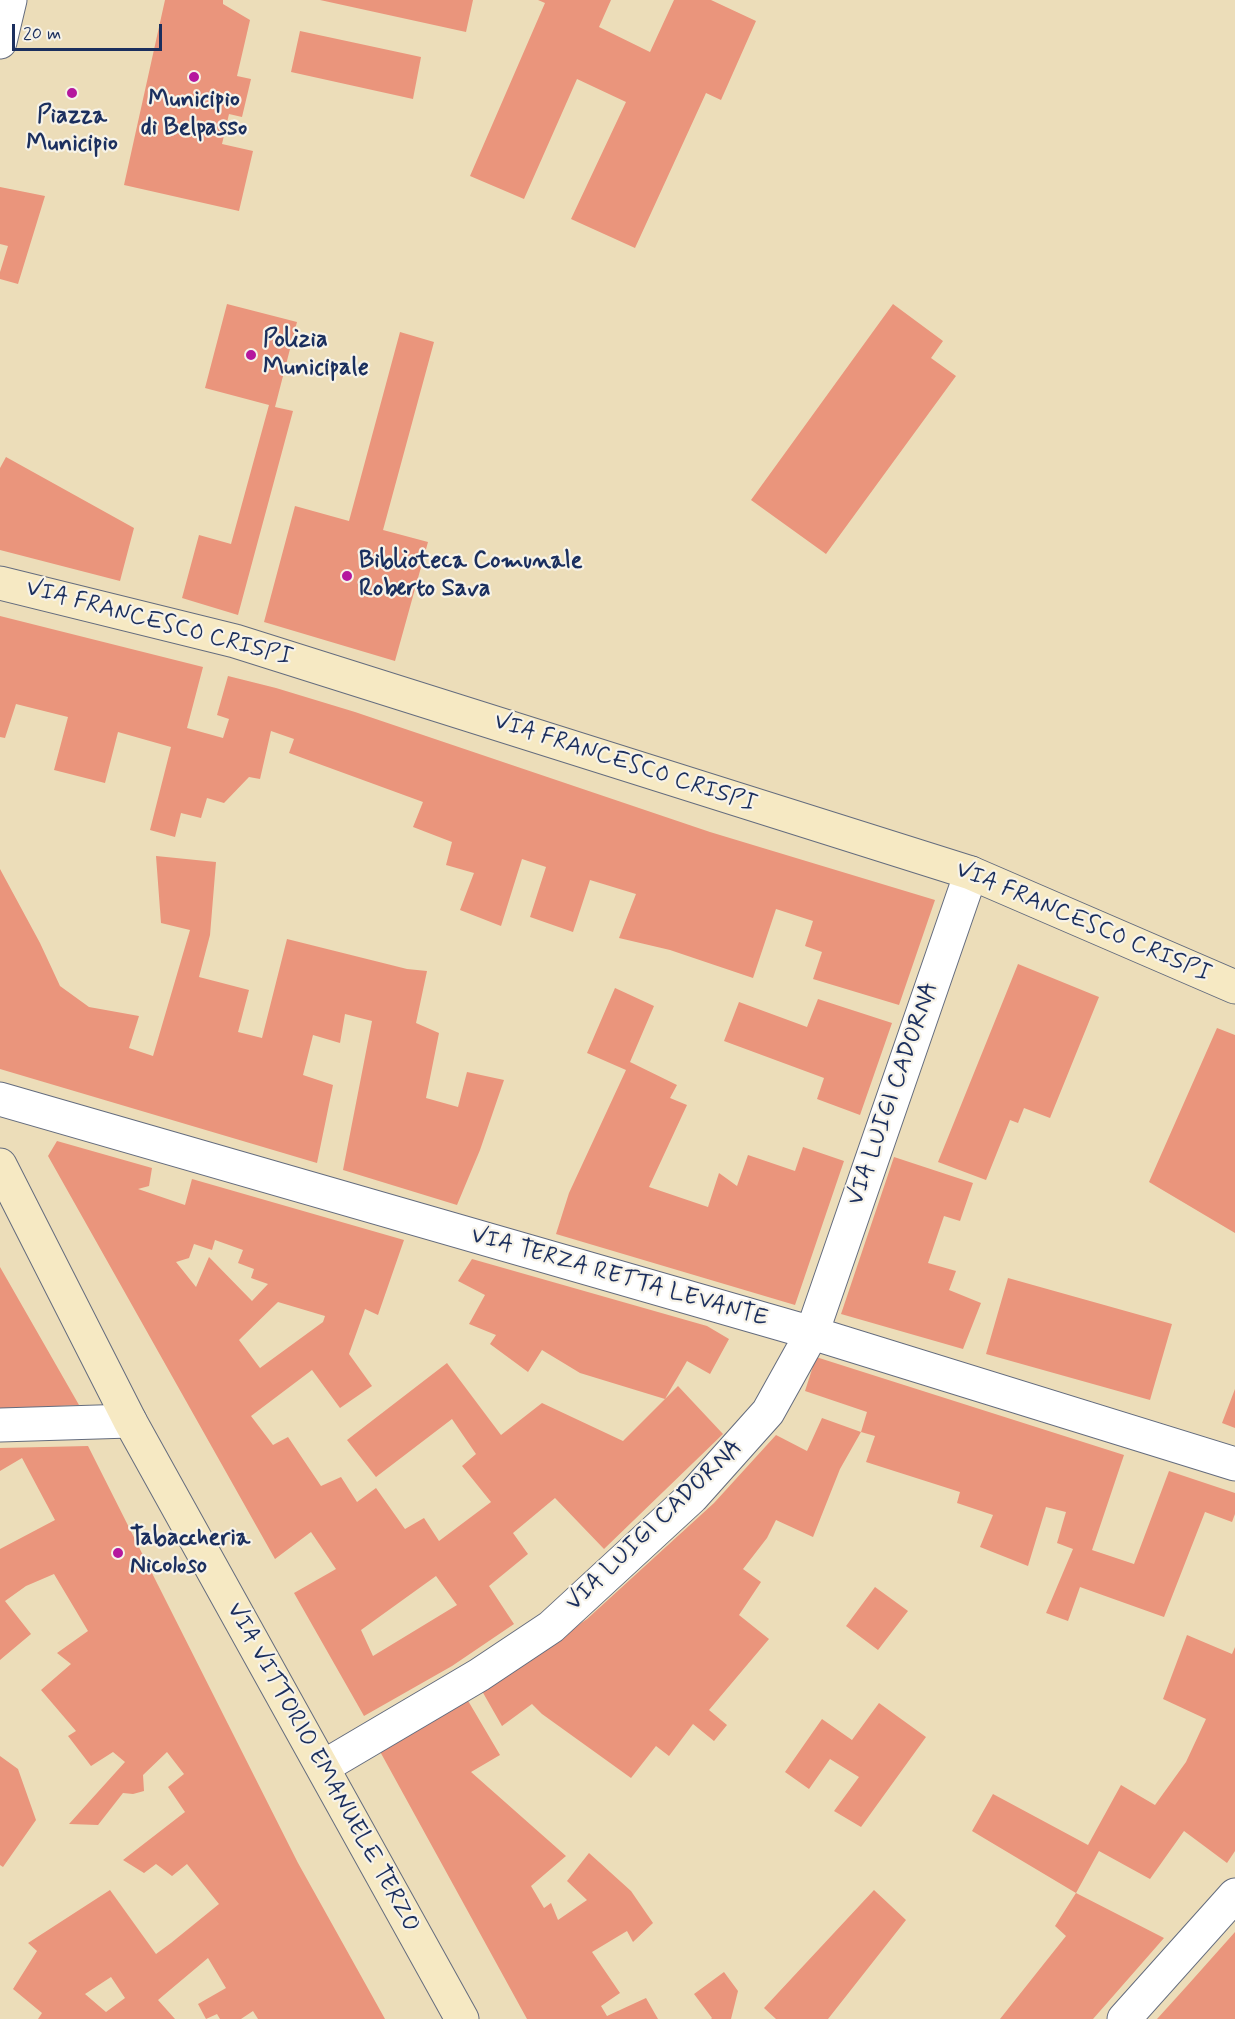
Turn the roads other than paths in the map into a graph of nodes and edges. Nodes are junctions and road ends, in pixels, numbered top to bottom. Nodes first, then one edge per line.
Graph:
1 (10, 0) edge
2 (0, 42) edge
3 (0, 583) edge
4 (970, 873) junction
5 (1235, 987) edge
6 (0, 1099) edge
7 (0, 1165) edge
8 (812, 1334) junction
9 (130, 1421) junction
10 (0, 1425) edge
11 (1235, 1464) edge
12 (323, 1767) junction
13 (1235, 1895) edge
14 (462, 2019) edge
15 (1124, 2019) edge

1 - 2 street
3 - 4 street, VIA FRANCESCO CRISPI
4 - 5 street, VIA FRANCESCO CRISPI
4 - 8 street, VIA LUIGI CADORNA
6 - 8 street, VIA TERZA RETTA LEVANTE
7 - 9 street, VIA VITTORIO EMANUELE TERZO
8 - 11 street, VIA TERZA RETTA LEVANTE
8 - 12 street, VIA LUIGI CADORNA
9 - 10 street
9 - 12 street, VIA VITTORIO EMANUELE TERZO
12 - 14 street, VIA VITTORIO EMANUELE TERZO
13 - 15 street

